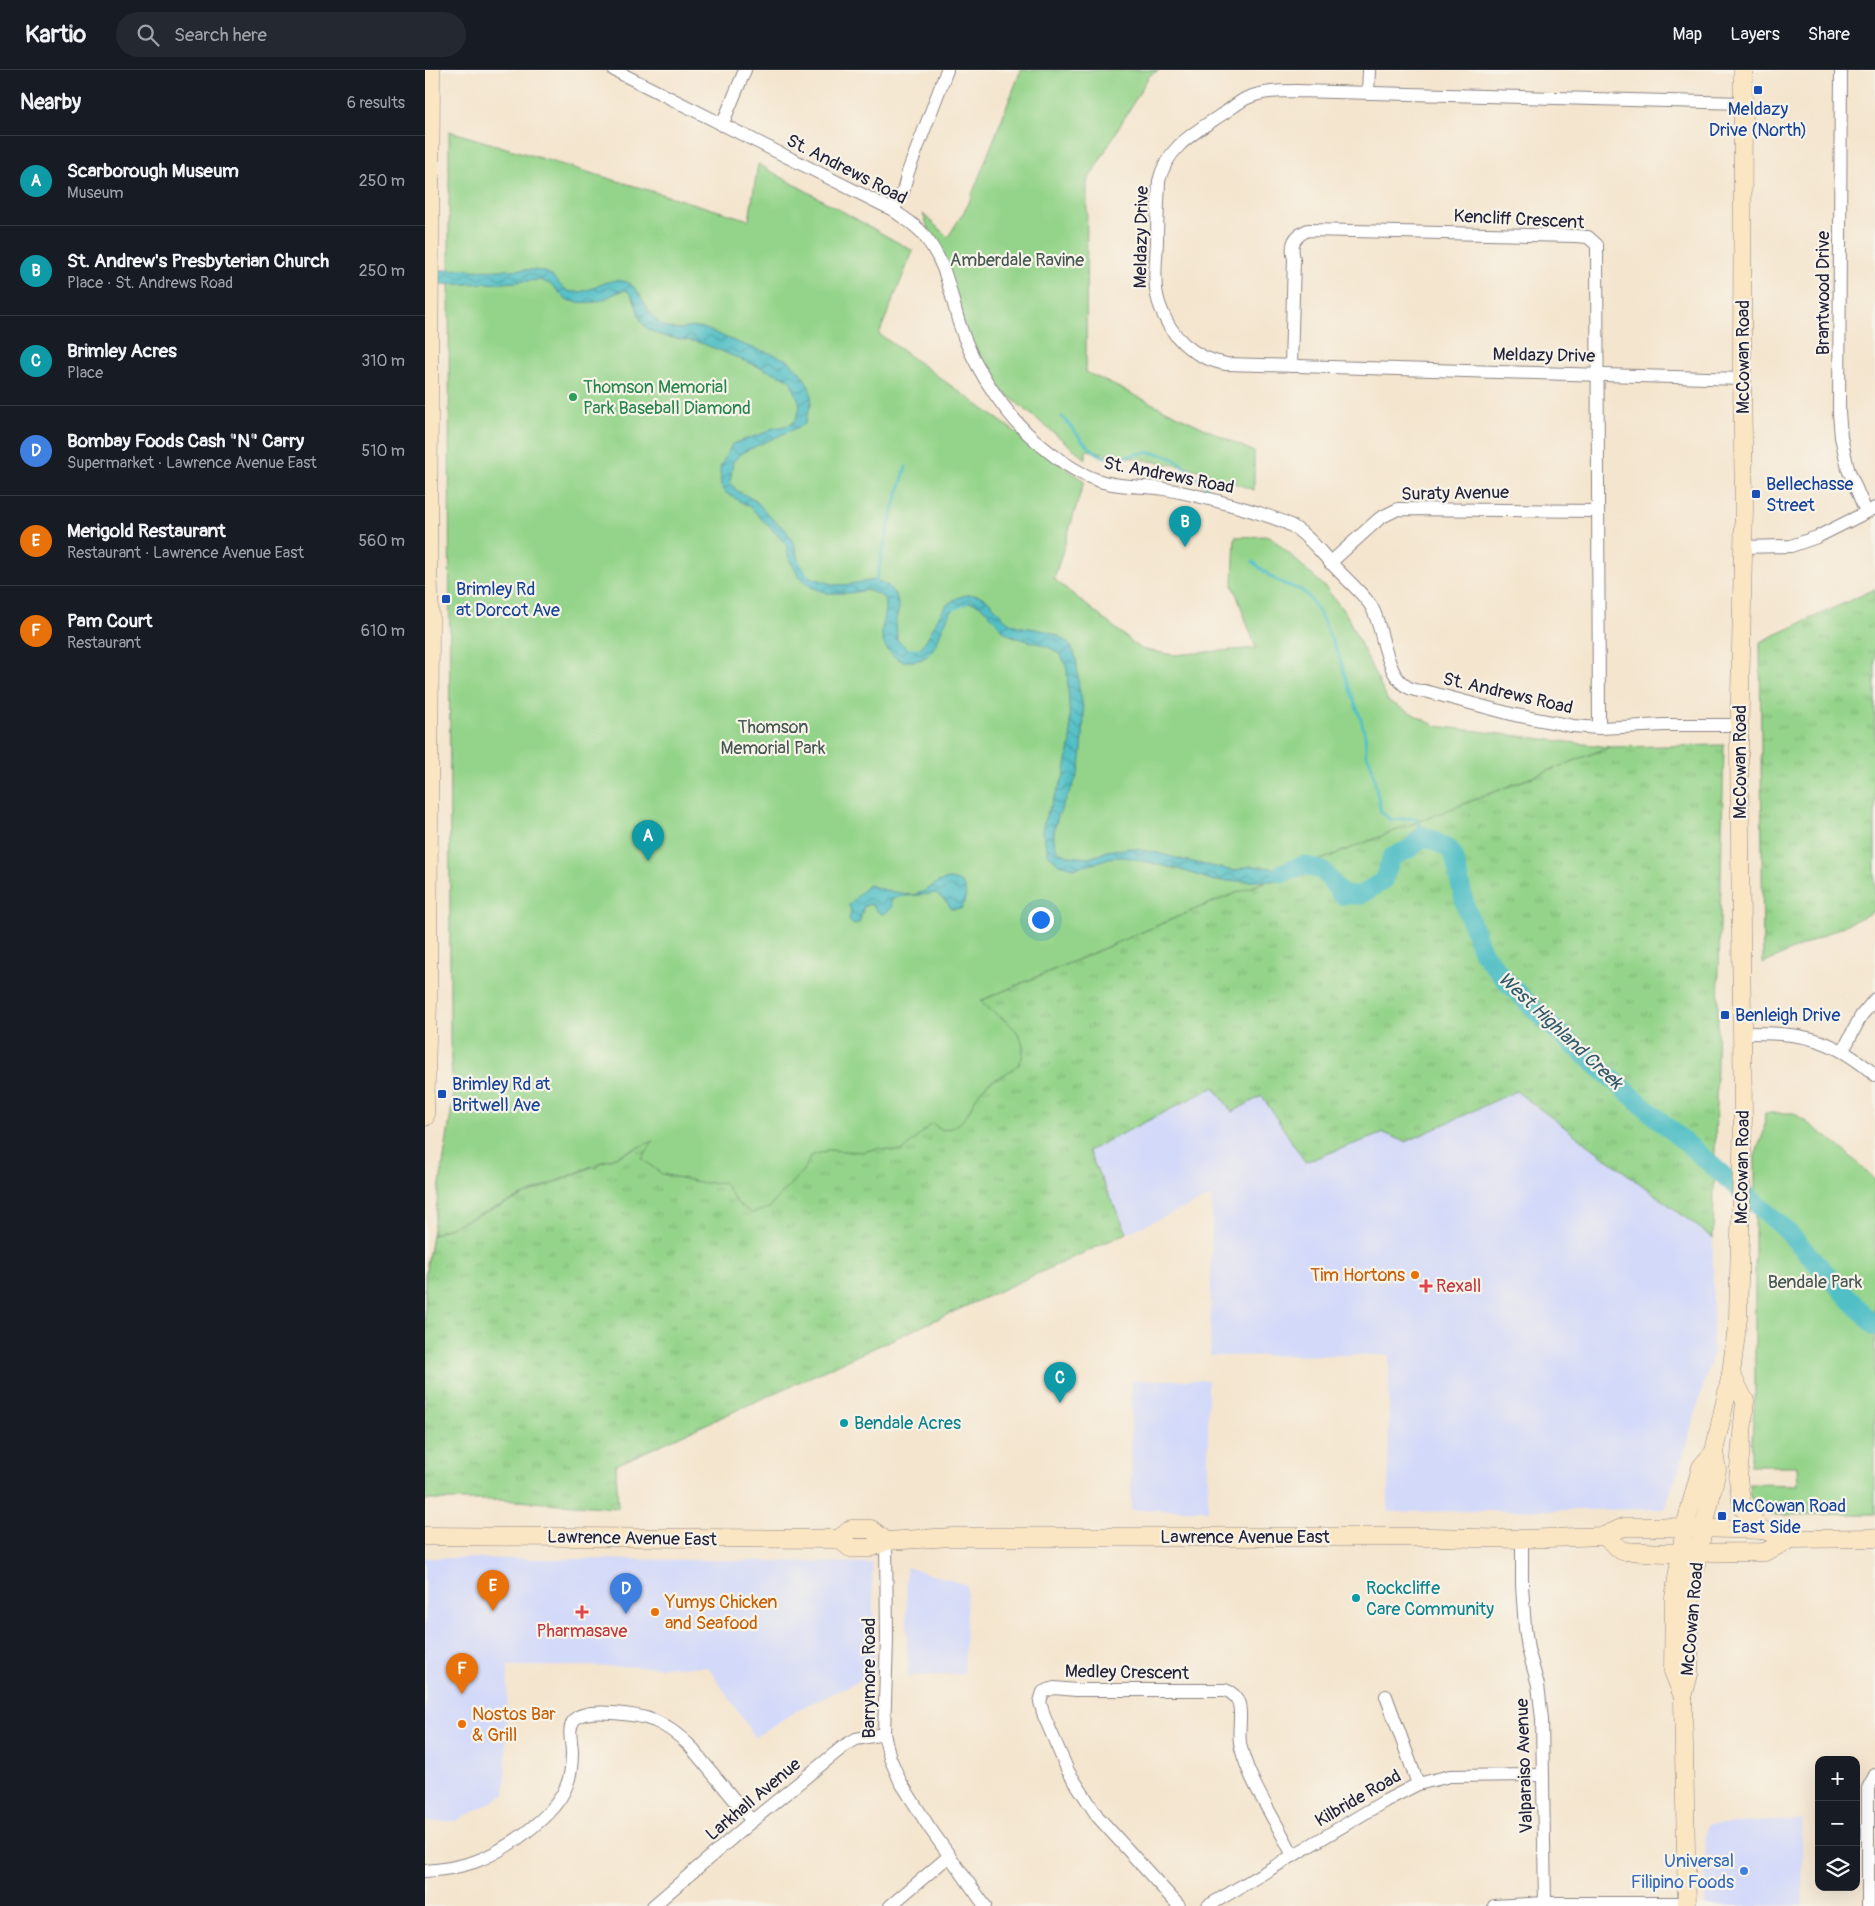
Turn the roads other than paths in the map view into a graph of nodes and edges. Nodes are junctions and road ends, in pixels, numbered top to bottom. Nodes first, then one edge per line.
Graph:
1 (431, 70) edge
2 (614, 70) edge
3 (745, 70) edge
4 (947, 70) edge
5 (1369, 70) edge
6 (1743, 70) edge
7 (1841, 70) edge
8 (1368, 93) junction
9 (1743, 102) junction
10 (722, 125) junction
11 (893, 210) junction
12 (1291, 366) junction
13 (1599, 374) junction
14 (1742, 379) junction
15 (1870, 510) edge
16 (1598, 512) junction
17 (1742, 547) junction
18 (1330, 562) junction
19 (1739, 725) junction
20 (1599, 728) junction
21 (1875, 1000) edge
22 (1742, 1033) junction
23 (1843, 1051) junction
24 (1875, 1076) edge
25 (426, 1081) edge
26 (425, 1117) edge
27 (1731, 1374) junction
28 (1714, 1452) junction
29 (1685, 1527) junction
30 (1704, 1527) junction
31 (1762, 1530) junction
32 (425, 1536) edge
33 (1605, 1536) junction
34 (1875, 1538) edge
35 (1522, 1539) junction
36 (1791, 1539) junction
37 (886, 1541) junction
38 (1689, 1553) junction
39 (1385, 1696) dead end
40 (884, 1734) junction
41 (1542, 1775) junction
42 (1875, 1775) edge
43 (1418, 1784) junction
44 (753, 1821) junction
45 (1293, 1856) junction
46 (948, 1857) junction
47 (425, 1871) edge
48 (1545, 1903) junction
49 (1687, 1904) edge
50 (653, 1906) edge
51 (890, 1906) edge
52 (985, 1906) edge
53 (1179, 1906) edge
54 (1208, 1906) edge
55 (1494, 1906) edge
56 (1868, 1906) edge

1 - 25 main road
2 - 10 street, St. Andrews Road
3 - 10 street
4 - 11 street
5 - 8 street
6 - 9 main road, McCowan Road
7 - 15 street, Brantwood Drive
8 - 9 street, Meldazy Drive
8 - 12 street, Meldazy Drive
9 - 14 main road, McCowan Road
10 - 11 street, St. Andrews Road
11 - 18 street, St. Andrews Road
12 - 13 street, Meldazy Drive
12 - 13 street, Kencliff Crescent
13 - 14 street, Meldazy Drive
13 - 16 street, Kencliff Crescent
14 - 17 main road, McCowan Road
15 - 17 street
16 - 18 street, Suraty Avenue
16 - 20 street, Kencliff Crescent
17 - 19 main road, McCowan Road
18 - 20 street, St. Andrews Road
19 - 20 street, St. Andrews Road
19 - 22 main road, McCowan Road
21 - 23 street
22 - 23 street
22 - 27 main road, McCowan Road
23 - 24 street
25 - 26 main road
27 - 28 main road, McCowan Road
27 - 31 main road
28 - 29 main road, McCowan Road
28 - 30 main road, McCowan Road
29 - 30 main road, Lawrence Avenue East
29 - 33 main road, Lawrence Avenue East
29 - 38 main road, McCowan Road
30 - 31 main road, Lawrence Avenue East
30 - 38 main road, McCowan Road
31 - 36 main road, Lawrence Avenue East
32 - 37 main road, Lawrence Avenue East
33 - 35 main road, Lawrence Avenue East
33 - 38 main road, Lawrence Avenue East
34 - 36 main road, Lawrence Avenue East
35 - 37 main road, Lawrence Avenue East
35 - 41 street, Valparaiso Avenue
36 - 38 main road, Lawrence Avenue East
37 - 40 street, Barrymore Road
38 - 49 main road, McCowan Road
39 - 43 street
40 - 44 street, Larkhall Avenue
40 - 46 street, Barrymore Road
41 - 43 street, Kilbride Road
41 - 48 street, Valparaiso Avenue
42 - 56 street
43 - 45 street, Kilbride Road
44 - 47 street
44 - 50 street, Larkhall Avenue
45 - 53 street, Medley Crescent
45 - 54 street, Kilbride Road
46 - 51 street
46 - 52 street, Barrymore Road
48 - 49 street
48 - 55 street

